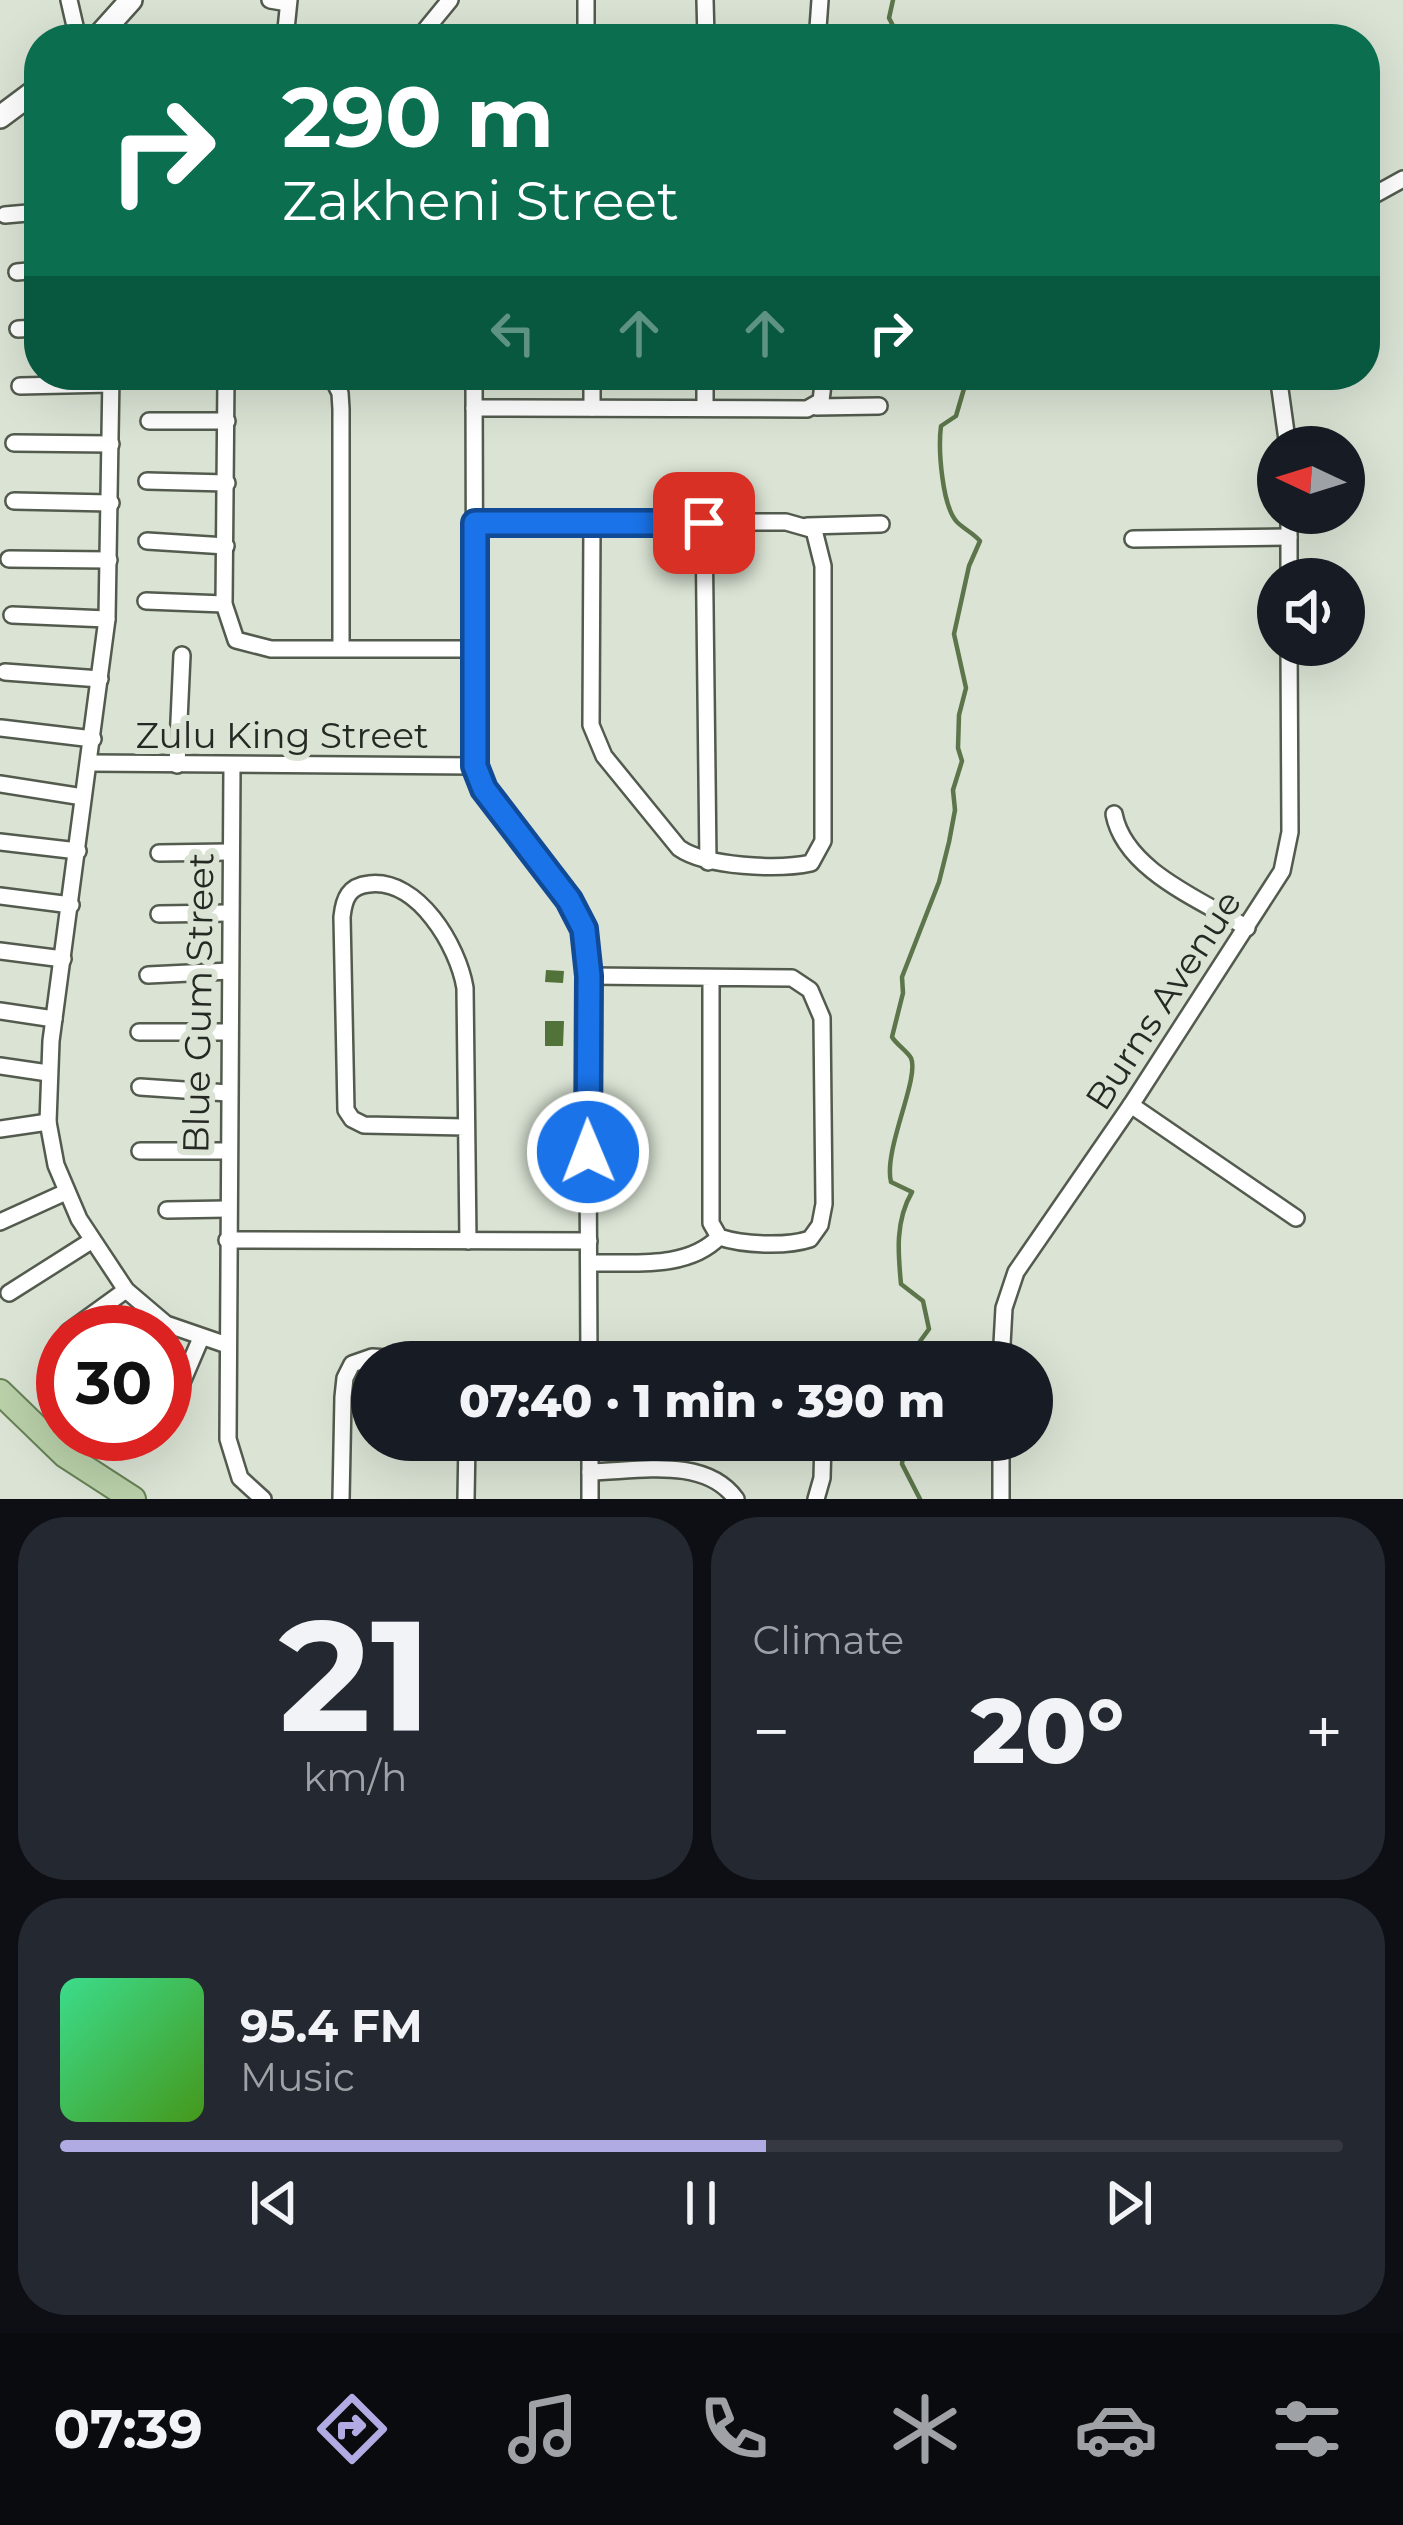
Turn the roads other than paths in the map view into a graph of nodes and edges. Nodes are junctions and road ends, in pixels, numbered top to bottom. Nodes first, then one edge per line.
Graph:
1 (131, 0) edge
2 (270, 0) edge
3 (450, 0) edge
4 (289, 2) edge
5 (109, 24) edge
6 (430, 24) edge
7 (24, 213) edge
8 (5, 215) dead end
9 (24, 271) edge
10 (17, 272) dead end
11 (18, 329) dead end
12 (24, 329) edge
13 (20, 386) dead end
14 (24, 386) edge
15 (111, 390) edge
16 (228, 390) edge
17 (338, 390) edge
18 (474, 390) edge
19 (592, 390) edge
20 (705, 390) edge
21 (821, 390) edge
22 (1280, 390) edge
23 (818, 404) junction
24 (879, 406) dead end
25 (705, 407) junction
26 (474, 408) junction
27 (592, 408) junction
28 (149, 421) dead end
29 (227, 422) junction
30 (1285, 426) edge
31 (14, 443) dead end
32 (111, 445) junction
33 (147, 481) dead end
34 (227, 483) junction
35 (14, 501) dead end
36 (111, 503) junction
37 (475, 523) junction
38 (704, 523) junction
39 (592, 524) junction
40 (881, 524) dead end
41 (807, 526) junction
42 (1289, 534) edge
43 (1289, 537) junction
44 (1133, 539) dead end
45 (147, 541) dead end
46 (226, 546) junction
47 (1289, 558) edge
48 (9, 559) dead end
49 (109, 560) junction
50 (146, 601) dead end
51 (224, 604) junction
52 (12, 615) dead end
53 (107, 619) junction
54 (341, 648) junction
55 (474, 649) junction
56 (182, 656) dead end
57 (1289, 666) edge
58 (5, 672) dead end
59 (100, 680) junction
60 (1, 728) edge
61 (93, 739) junction
62 (89, 763) junction
63 (177, 765) junction
64 (232, 766) junction
65 (475, 766) junction
66 (0, 784) edge
67 (83, 797) junction
68 (1114, 814) dead end
69 (0, 842) edge
70 (78, 851) junction
71 (229, 852) junction
72 (159, 853) dead end
73 (707, 862) junction
74 (0, 896) edge
75 (71, 905) junction
76 (229, 913) junction
77 (159, 914) dead end
78 (1247, 928) junction
79 (0, 951) edge
80 (63, 959) junction
81 (230, 971) junction
82 (148, 975) dead end
83 (589, 976) junction
84 (711, 979) junction
85 (0, 1011) edge
86 (54, 1019) junction
87 (139, 1032) dead end
88 (229, 1032) junction
89 (0, 1066) edge
90 (48, 1072) junction
91 (140, 1087) dead end
92 (228, 1093) junction
93 (1131, 1105) junction
94 (47, 1122) junction
95 (465, 1127) junction
96 (0, 1129) edge
97 (227, 1150) junction
98 (140, 1151) dead end
99 (66, 1192) junction
100 (227, 1209) junction
101 (167, 1210) dead end
102 (1296, 1218) dead end
103 (0, 1222) edge
104 (725, 1239) junction
105 (227, 1240) junction
106 (91, 1241) junction
107 (468, 1241) junction
108 (589, 1241) junction
109 (589, 1263) junction
110 (126, 1290) junction
111 (9, 1294) dead end
112 (106, 1305) edge
113 (141, 1305) edge
114 (192, 1336) edge
115 (201, 1338) junction
116 (589, 1341) edge
117 (1002, 1341) edge
118 (226, 1345) junction
119 (192, 1359) edge
120 (351, 1366) edge
121 (0, 1392) edge
122 (0, 1417) edge
123 (466, 1461) edge
124 (590, 1461) edge
125 (821, 1461) edge
126 (1001, 1461) edge
127 (590, 1472) junction
128 (817, 1496) edge
129 (112, 1499) edge
130 (133, 1499) edge
131 (262, 1499) edge
132 (341, 1499) edge
133 (466, 1499) edge
134 (590, 1499) edge
135 (736, 1499) edge
136 (1001, 1499) edge

1 - 5 street
2 - 4 street
3 - 6 street
7 - 8 street
9 - 10 street
11 - 12 street
13 - 14 street
15 - 32 street
16 - 29 street
17 - 54 street
18 - 26 street
19 - 27 street
20 - 25 street
21 - 23 street
22 - 30 street
23 - 24 street
23 - 25 street
25 - 27 street
26 - 27 street
26 - 37 street
28 - 29 street
29 - 34 street
31 - 32 street
32 - 36 street
33 - 34 street
34 - 46 street
35 - 36 street
36 - 49 street
37 - 39 street
37 - 55 street
38 - 39 street
38 - 41 street
38 - 73 street
39 - 73 street
40 - 41 street
41 - 73 street
42 - 43 street
43 - 44 street
43 - 47 street
45 - 46 street
46 - 51 street
48 - 49 street
49 - 53 street
50 - 51 street
51 - 54 street
52 - 53 street
53 - 59 street
54 - 55 street
55 - 65 street
56 - 63 street
57 - 78 street, Burns Avenue
58 - 59 street
59 - 61 street
60 - 61 street
61 - 62 street
62 - 63 street, Zulu King Street
62 - 67 street
63 - 64 street, Zulu King Street
64 - 65 street, Zulu King Street
64 - 71 street, Blue Gum Street
65 - 83 street
66 - 67 street
67 - 70 street
68 - 78 street
69 - 70 street
70 - 75 street
71 - 72 street
71 - 76 street, Blue Gum Street
74 - 75 street
75 - 80 street
76 - 77 street
76 - 81 street, Blue Gum Street
78 - 93 street, Burns Avenue
79 - 80 street
80 - 86 street
81 - 82 street
81 - 88 street, Blue Gum Street
83 - 84 street
83 - 108 street
84 - 104 street
84 - 104 street
85 - 86 street
86 - 90 street
87 - 88 street
88 - 92 street, Blue Gum Street
89 - 90 street
90 - 94 street
91 - 92 street
92 - 97 street, Blue Gum Street
93 - 102 street
93 - 117 street, Burns Avenue
94 - 96 street
94 - 99 street
95 - 95 street
95 - 107 street
97 - 98 street
97 - 100 street, Blue Gum Street
99 - 103 street
99 - 106 street
100 - 101 street
100 - 105 street, Blue Gum Street
104 - 109 street
105 - 107 street
105 - 118 street, Blue Gum Street
106 - 110 street
106 - 111 street
107 - 108 street
108 - 109 street
109 - 116 street
110 - 112 street
110 - 113 street
114 - 115 street
115 - 118 street
115 - 119 street
118 - 131 street, Blue Gum Street
120 - 132 street
121 - 130 main road
122 - 129 main road
123 - 133 street
124 - 127 street
125 - 128 street
126 - 136 street
127 - 134 street
127 - 135 street

